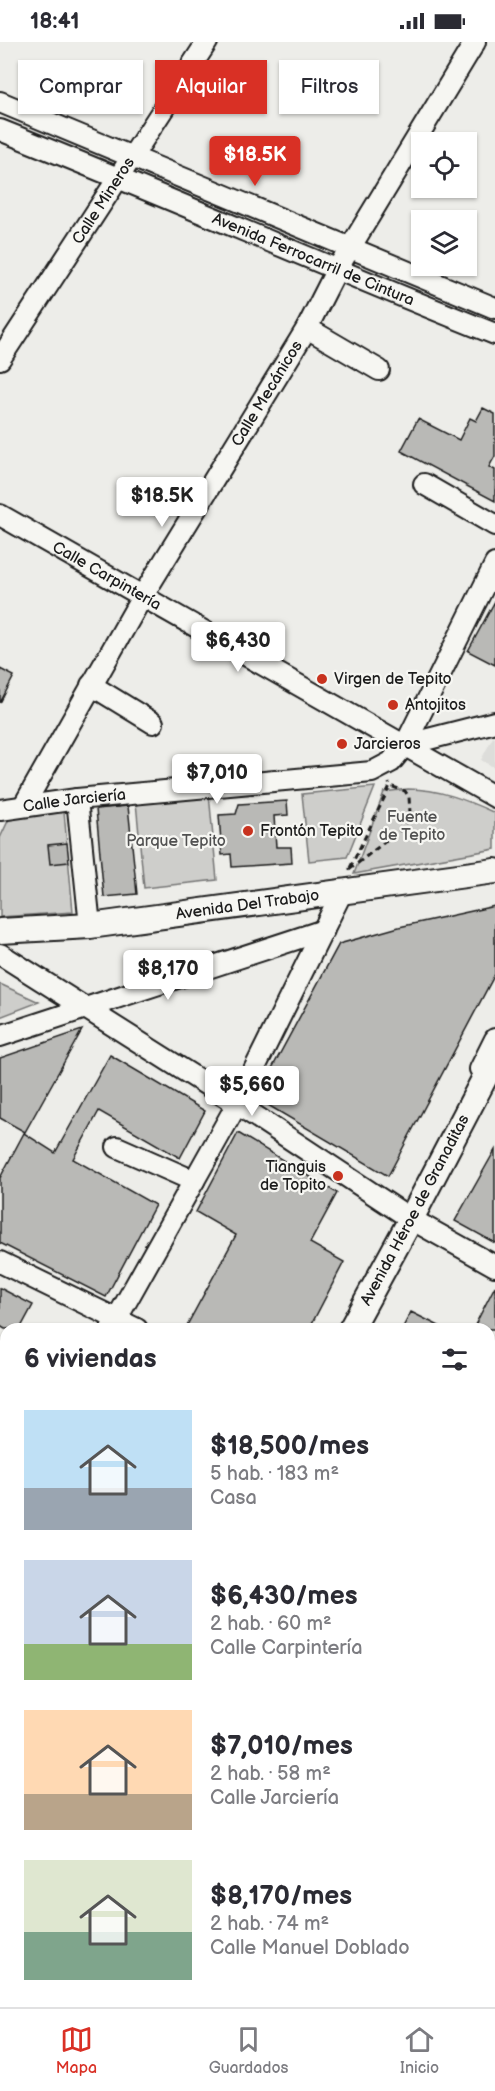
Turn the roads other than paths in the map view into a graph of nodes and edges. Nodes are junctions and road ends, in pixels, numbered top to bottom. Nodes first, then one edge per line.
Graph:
1 (207, 42) edge
2 (475, 42) edge
3 (0, 102) edge
4 (0, 130) edge
5 (132, 156) junction
6 (117, 177) junction
7 (205, 186) junction
8 (196, 210) junction
9 (350, 248) junction
10 (336, 271) junction
11 (495, 308) edge
12 (307, 328) junction
13 (495, 334) edge
14 (0, 359) edge
15 (379, 370) dead end
16 (424, 484) dead end
17 (0, 515) edge
18 (495, 525) edge
19 (495, 564) edge
20 (142, 597) junction
21 (91, 685) junction
22 (495, 722) edge
23 (153, 723) dead end
24 (405, 745) junction
25 (495, 797) edge
26 (76, 799) junction
27 (24, 805) junction
28 (0, 810) edge
29 (495, 871) edge
30 (343, 885) junction
31 (90, 926) junction
32 (324, 930) junction
33 (0, 931) edge
34 (0, 954) edge
35 (84, 1008) junction
36 (0, 1036) edge
37 (495, 1039) edge
38 (495, 1058) edge
39 (237, 1104) junction
40 (117, 1147) dead end
41 (194, 1181) junction
42 (407, 1217) junction
43 (0, 1262) edge
44 (495, 1266) edge
45 (114, 1323) edge
46 (344, 1323) edge
47 (354, 1323) edge

1 - 5 street, Calle Mineros
2 - 9 street, Calle Mecánicos
3 - 5 street, Avenida Ferrocarril de Cintura
4 - 6 street, Avenida Ferrocarril de Cintura
5 - 6 street, Calle Mineros
5 - 7 street, Avenida Ferrocarril de Cintura
6 - 8 street, Avenida Ferrocarril de Cintura
6 - 14 street, Calle Mineros
7 - 8 street
7 - 9 street, Avenida Ferrocarril de Cintura
8 - 10 street, Avenida Ferrocarril de Cintura
9 - 10 street, Calle Mecánicos
9 - 11 street, Avenida Ferrocarril de Cintura
10 - 12 street, Calle Mecánicos
10 - 13 street, Avenida Ferrocarril de Cintura
12 - 15 street
12 - 20 street, Calle Mecánicos
16 - 18 street
17 - 20 street, Calle Carpintería
19 - 24 street
20 - 21 street, Calle Mecánicos
20 - 24 street, Calle Carpintería
21 - 23 street
21 - 27 street, Calle Mecánicos
22 - 24 street
24 - 25 street, Calle Carpintería
24 - 26 street, Calle Jarciería
26 - 27 street, Calle Jarciería
26 - 31 street
27 - 28 street, Calle Jarciería
29 - 30 main road, Avenida Del Trabajo
30 - 31 main road, Avenida Del Trabajo
30 - 32 street
31 - 33 main road, Avenida Del Trabajo
32 - 35 street
32 - 39 street
34 - 35 street
35 - 36 street
35 - 39 street
37 - 42 street
38 - 42 main road, Avenida Héroe de Granaditas
39 - 41 street
39 - 42 street
40 - 41 street
41 - 45 street
42 - 44 street
42 - 46 street
42 - 47 main road, Avenida Héroe de Granaditas
43 - 45 street

